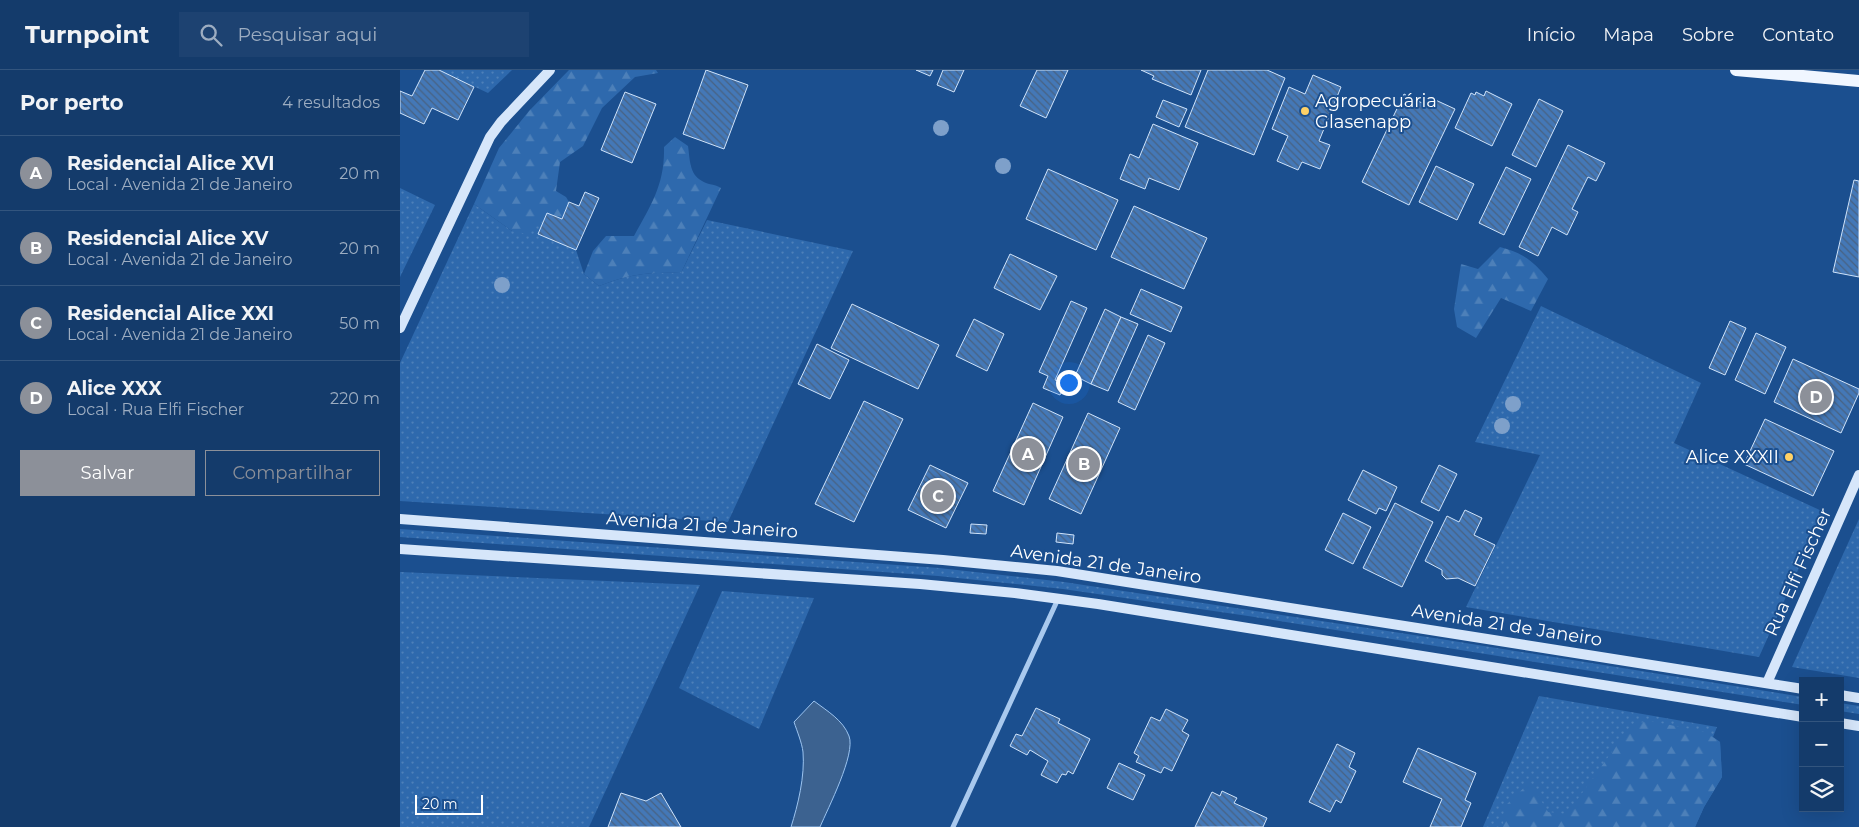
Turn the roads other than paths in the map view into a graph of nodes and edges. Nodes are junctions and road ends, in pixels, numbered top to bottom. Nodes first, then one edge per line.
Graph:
1 (550, 70) edge
2 (1736, 70) edge
3 (1859, 81) edge
4 (400, 328) edge
5 (1859, 475) edge
6 (400, 519) edge
7 (400, 549) edge
8 (1058, 598) junction
9 (1767, 683) junction
10 (1799, 688) edge
11 (1844, 696) edge
12 (1859, 698) edge
13 (1799, 716) edge
14 (1844, 724) edge
15 (1859, 726) edge
16 (953, 827) edge

1 - 4 main road
2 - 3 main road
5 - 9 main road, Rua Elfi Fischer
6 - 9 main road, Avenida 21 de Janeiro
7 - 8 main road
8 - 13 main road
8 - 16 street
9 - 10 main road, Avenida 21 de Janeiro
11 - 12 main road
14 - 15 main road

